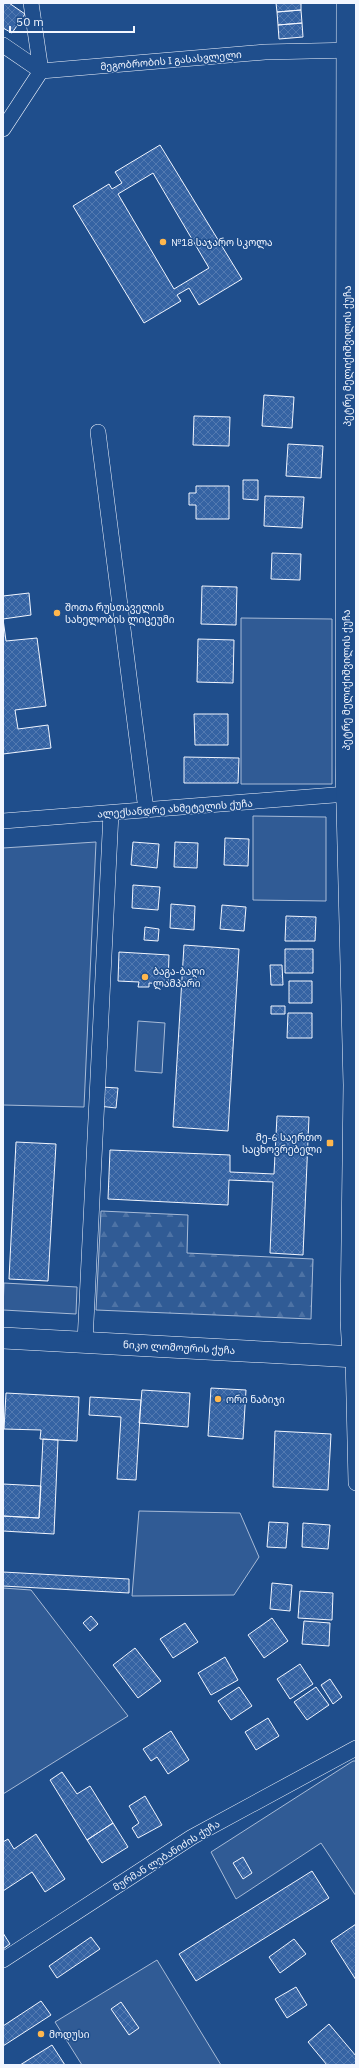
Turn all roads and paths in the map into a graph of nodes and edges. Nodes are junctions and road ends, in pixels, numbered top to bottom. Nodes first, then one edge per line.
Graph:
1 (31, 3) edge
2 (347, 3) edge
3 (3, 45) edge
4 (351, 50) edge
5 (41, 71) junction
6 (3, 129) edge
7 (98, 432) dead end
8 (351, 572) edge
9 (351, 722) edge
10 (351, 767) edge
11 (347, 794) junction
12 (146, 810) junction
13 (111, 813) junction
14 (3, 821) edge
15 (3, 1338) edge
16 (85, 1342) junction
17 (354, 1356) edge
18 (356, 1483) edge
19 (356, 1748) edge
20 (3, 1960) edge

1 - 5 street
2 - 4 street, პეტრე მელიქიშვილის ქუჩა
3 - 5 street
4 - 5 street, მეგობრობის I გასასვლელი
4 - 8 street, პეტრე მელიქიშვილის ქუჩა
5 - 6 street
7 - 12 street
8 - 9 street, პეტრე მელიქიშვილის ქუჩა
9 - 10 street, პეტრე მელიქიშვილის ქუჩა
10 - 11 street, პეტრე მელიქიშვილის ქუჩა
11 - 12 street, ალექსანდრე ახმეტელის ქუჩა
11 - 17 street, პეტრე მელიქიშვილის ქუჩა
12 - 13 street, ალექსანდრე ახმეტელის ქუჩა
13 - 14 street, ალექსანდრე ახმეტელის ქუჩა
13 - 16 street
15 - 16 street, ნიკო ლომოურის ქუჩა
16 - 17 street, ნიკო ლომოურის ქუჩა
17 - 18 street
19 - 20 street, მურმან ლებანიძის ქუჩა

